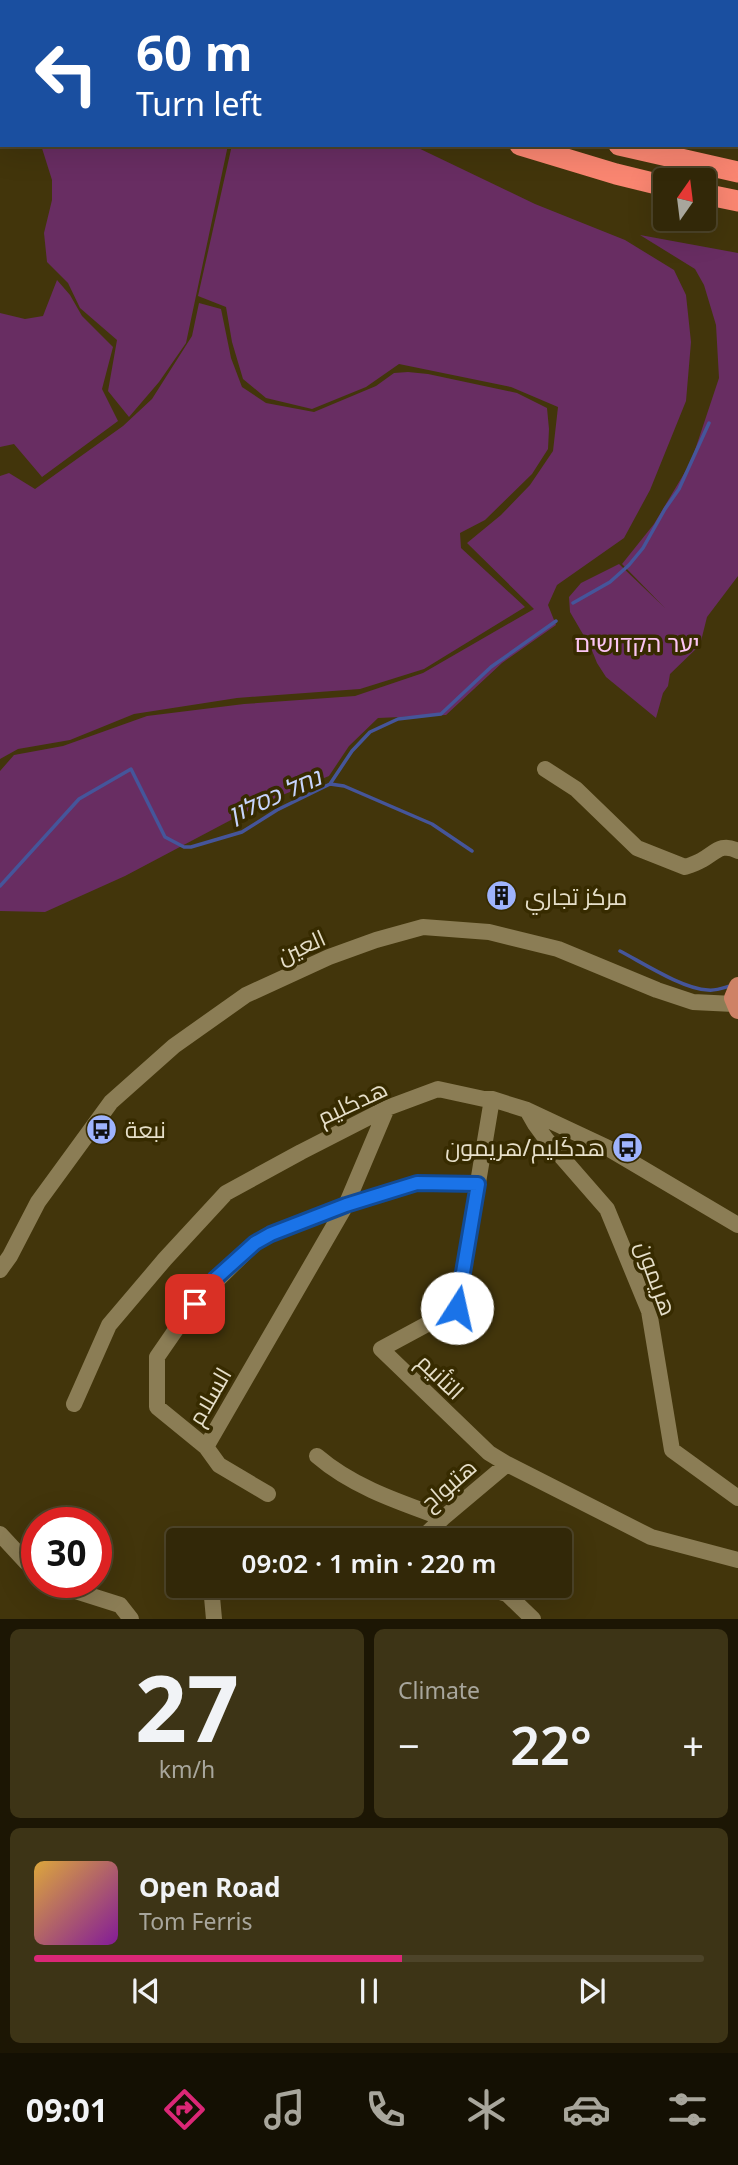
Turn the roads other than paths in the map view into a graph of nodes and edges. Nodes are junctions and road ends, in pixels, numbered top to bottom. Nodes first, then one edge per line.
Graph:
1 (527, 147) edge
2 (628, 147) edge
3 (738, 172) edge
4 (653, 183) edge
5 (716, 196) edge
6 (738, 201) edge
7 (545, 769) dead end
8 (738, 850) edge
9 (737, 1000) edge
10 (492, 1098) junction
11 (387, 1108) junction
12 (527, 1110) junction
13 (478, 1184) junction
14 (346, 1205) junction
15 (738, 1225) edge
16 (0, 1270) edge
17 (74, 1404) dead end
18 (206, 1447) junction
19 (317, 1456) dead end
20 (507, 1464) junction
21 (268, 1494) dead end
22 (738, 1498) edge
23 (443, 1518) junction
24 (433, 1528) edge
25 (0, 1534) edge
26 (21, 1557) edge
27 (738, 1560) edge
28 (98, 1598) edge
29 (212, 1598) edge
30 (511, 1598) edge
31 (131, 1619) edge
32 (214, 1619) edge
33 (533, 1619) edge

1 - 4 highway
2 - 3 highway
5 - 6 highway
7 - 8 street
9 - 16 street, العين
10 - 11 street, هدكليم
10 - 12 street, هدكليم
10 - 13 street, التأنيم
11 - 14 street, السلام
11 - 17 street, هدكليم
12 - 15 street, هدكليم
12 - 22 street, هريمون
13 - 14 street
13 - 20 street, التأنيم
14 - 18 street, السلام
14 - 18 street, السلام
18 - 21 street
19 - 23 street
20 - 23 street, هتبواح
20 - 27 street, التأنيم
23 - 24 street, هتبواح
25 - 26 street
28 - 31 street
29 - 32 street
30 - 33 street

